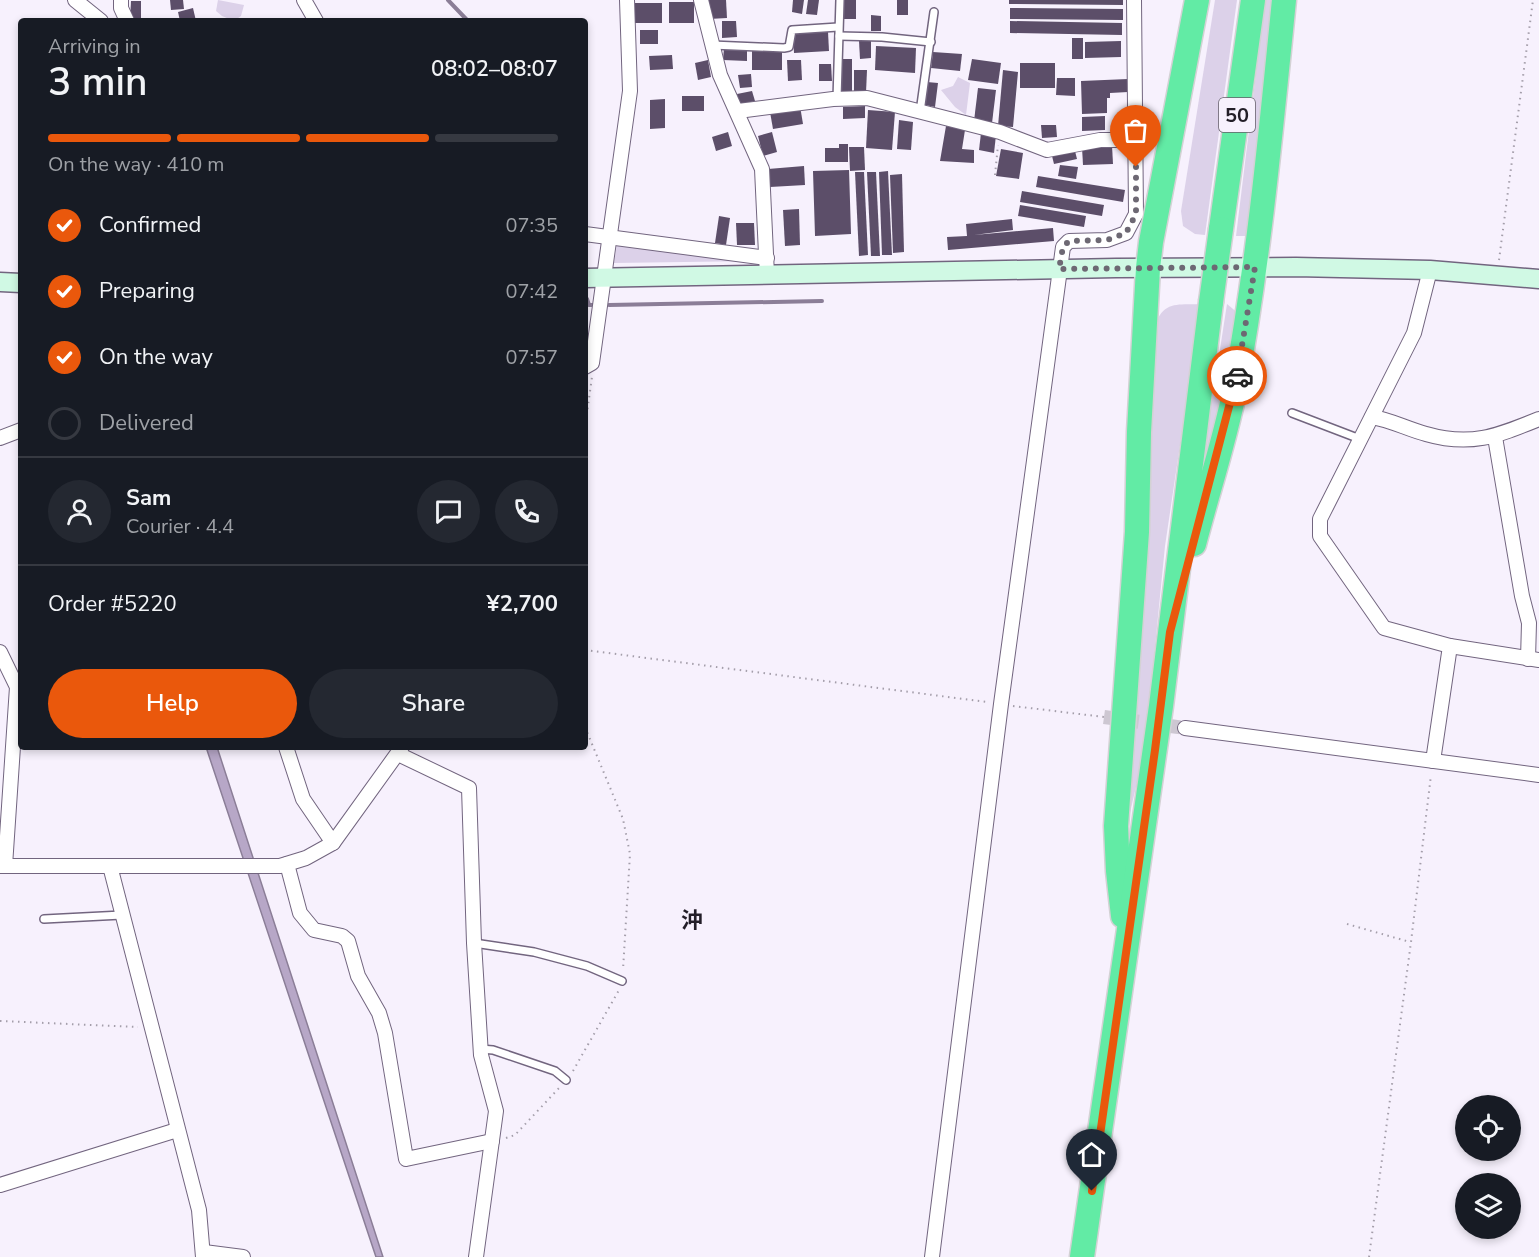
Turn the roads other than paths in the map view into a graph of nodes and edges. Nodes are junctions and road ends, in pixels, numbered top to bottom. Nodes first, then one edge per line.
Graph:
1 (75, 0) edge
2 (121, 0) edge
3 (304, 0) edge
4 (627, 0) edge
5 (701, 0) edge
6 (840, 0) edge
7 (1134, 0) edge
8 (1197, 0) edge
9 (1253, 0) edge
10 (1284, 0) edge
11 (934, 12) dead end
12 (97, 18) edge
13 (126, 18) edge
14 (314, 18) edge
15 (838, 27) junction
16 (839, 36) junction
17 (931, 42) junction
18 (712, 45) junction
19 (837, 99) junction
20 (738, 111) junction
21 (920, 112) junction
22 (1136, 140) junction
23 (588, 234) edge
24 (609, 237) junction
25 (767, 267) junction
26 (1255, 267) junction
27 (1148, 268) junction
28 (1059, 269) junction
29 (1430, 270) junction
30 (605, 277) junction
31 (588, 278) edge
32 (1539, 279) edge
33 (0, 282) edge
34 (18, 283) edge
35 (589, 358) edge
36 (1292, 413) dead end
37 (1372, 417) junction
38 (1539, 419) edge
39 (18, 431) edge
40 (1495, 437) junction
41 (0, 438) edge
42 (1360, 439) junction
43 (1170, 632) junction
44 (1450, 646) junction
45 (0, 652) edge
46 (1533, 659) edge
47 (1185, 728) tunnel mouth
48 (287, 750) edge
49 (400, 750) edge
50 (1432, 761) junction
51 (1539, 775) edge
52 (333, 843) junction
53 (287, 864) junction
54 (3, 866) edge
55 (110, 866) junction
56 (122, 915) junction
57 (44, 919) dead end
58 (474, 943) junction
59 (1127, 948) junction
60 (622, 981) road end
61 (480, 1049) junction
62 (566, 1080) road end
63 (177, 1130) junction
64 (492, 1141) junction
65 (0, 1185) edge
66 (204, 1255) edge
67 (243, 1257) edge
68 (476, 1257) edge
69 (932, 1257) edge
70 (1082, 1257) edge

1 - 12 street
2 - 13 street
3 - 14 street
4 - 24 street
5 - 18 street
6 - 15 lane
7 - 22 street
8 - 27 highway
9 - 43 highway, 50, bridge
10 - 26 highway
11 - 17 lane
15 - 16 lane
15 - 18 lane
16 - 17 lane
16 - 19 lane
17 - 21 lane
18 - 20 street
19 - 20 street
19 - 21 street
20 - 25 street
21 - 22 street
22 - 28 street
23 - 24 street
24 - 25 street
24 - 30 street
25 - 28 street
25 - 30 street
26 - 27 street
26 - 29 street
26 - 43 highway
27 - 28 street
27 - 59 highway
28 - 69 street
29 - 32 street
29 - 37 street
30 - 31 street
30 - 35 street
33 - 34 street
36 - 42 lane
37 - 40 street
37 - 42 street
38 - 40 street
39 - 41 street
40 - 46 street
42 - 44 street
43 - 59 highway, 50
44 - 46 street
44 - 50 street
45 - 54 street
47 - 50 street
48 - 52 street
49 - 52 street
49 - 58 street
50 - 51 street
52 - 53 street
53 - 55 street
53 - 64 street
54 - 55 street
55 - 56 street
56 - 57 lane
56 - 63 street
58 - 60 lane
58 - 61 street
59 - 70 highway, 50
61 - 62 lane
61 - 64 street
63 - 65 street
63 - 66 street
64 - 68 street
66 - 67 street

